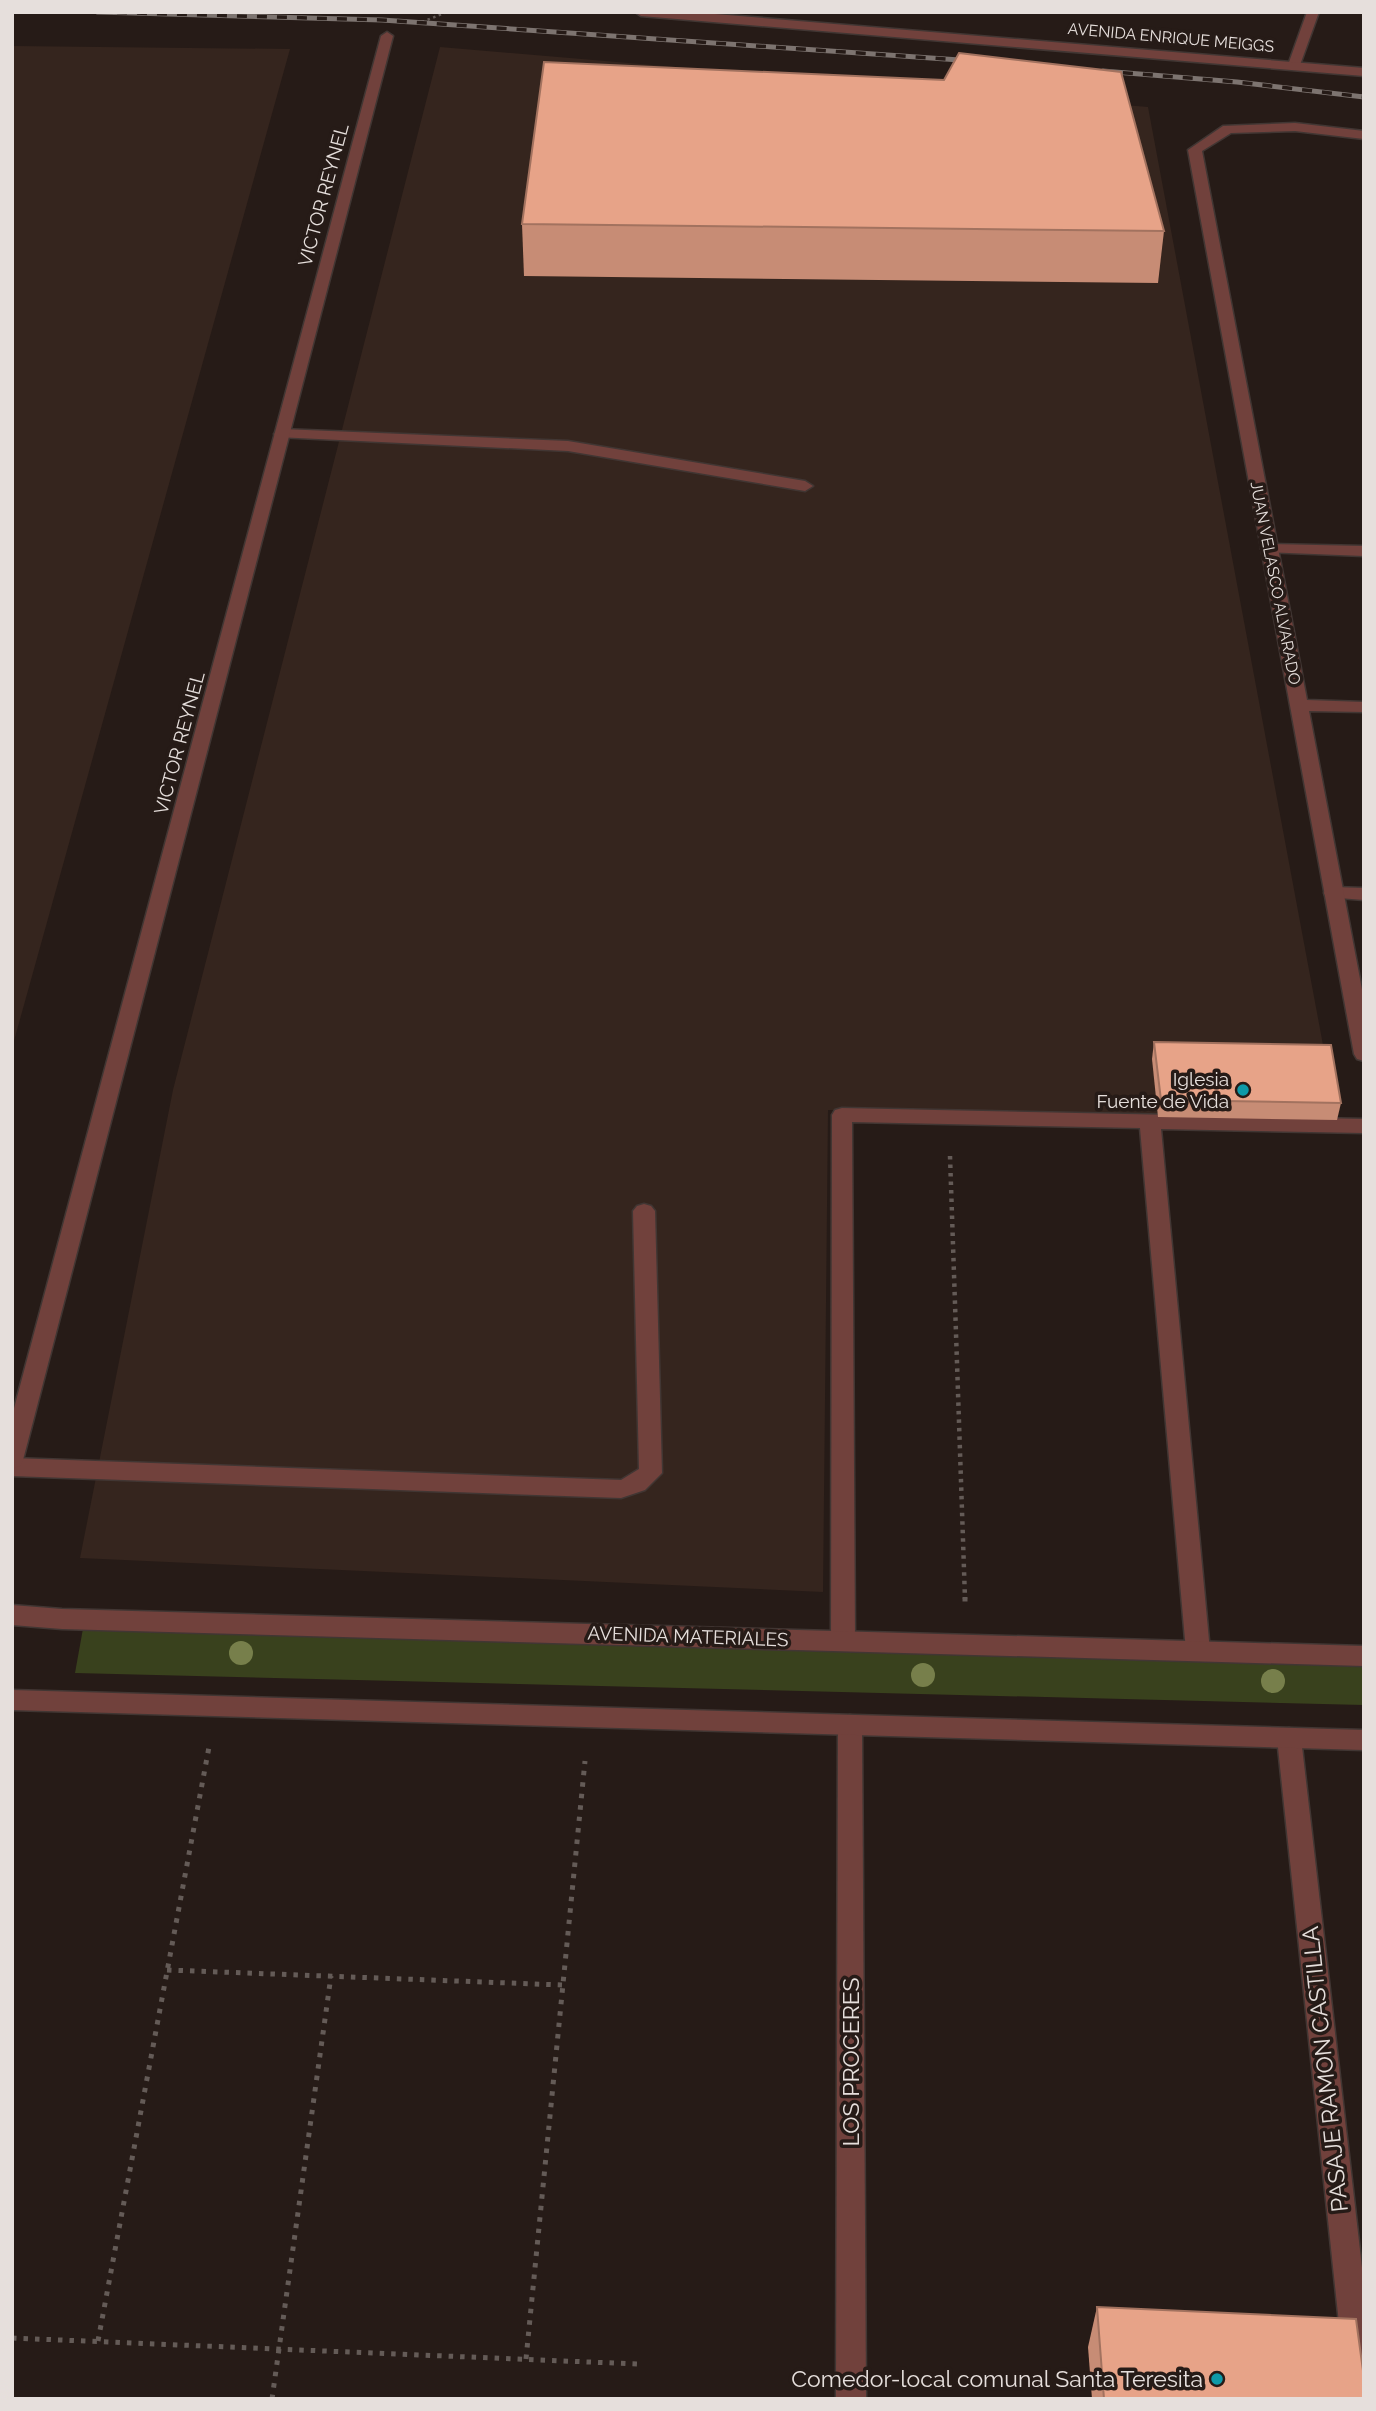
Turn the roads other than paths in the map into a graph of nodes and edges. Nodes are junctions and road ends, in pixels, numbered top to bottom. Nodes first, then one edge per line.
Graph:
1 (641, 12) edge
2 (1313, 12) edge
3 (387, 36) dead end
4 (1294, 65) junction
5 (1364, 72) edge
6 (1364, 135) edge
7 (282, 434) junction
8 (805, 486) dead end
9 (1269, 549) junction
10 (1364, 551) edge
11 (1298, 705) junction
12 (1364, 707) edge
13 (1333, 893) junction
14 (1364, 894) edge
15 (1364, 1054) edge
16 (1150, 1122) junction
17 (1364, 1126) edge
18 (644, 1212) dead end
19 (12, 1461) edge
20 (12, 1467) edge
21 (12, 1615) edge
22 (843, 1641) junction
23 (1198, 1651) junction
24 (1364, 1656) edge
25 (12, 1700) edge
26 (850, 1725) junction
27 (1289, 1738) junction
28 (1364, 1740) edge
29 (851, 2399) edge
30 (1362, 2399) edge

1 - 4 street, AVENIDA ENRIQUE MEIGGS
2 - 4 street
3 - 7 street, VICTOR REYNEL
4 - 5 street, AVENIDA ENRIQUE MEIGGS
6 - 9 street, JUAN VELASCO ALVARADO
7 - 8 street
7 - 19 street, VICTOR REYNEL
9 - 10 street
9 - 11 street, JUAN VELASCO ALVARADO
11 - 12 street
11 - 13 street, JUAN VELASCO ALVARADO
13 - 14 street
13 - 15 street, JUAN VELASCO ALVARADO
16 - 17 street
16 - 22 street
16 - 23 street
18 - 20 street
21 - 22 street, AVENIDA MATERIALES
22 - 23 street, AVENIDA MATERIALES
23 - 24 street, AVENIDA MATERIALES
25 - 26 street
26 - 27 street
26 - 29 street, LOS PROCERES
27 - 28 street
27 - 30 street, PASAJE RAMON CASTILLA

